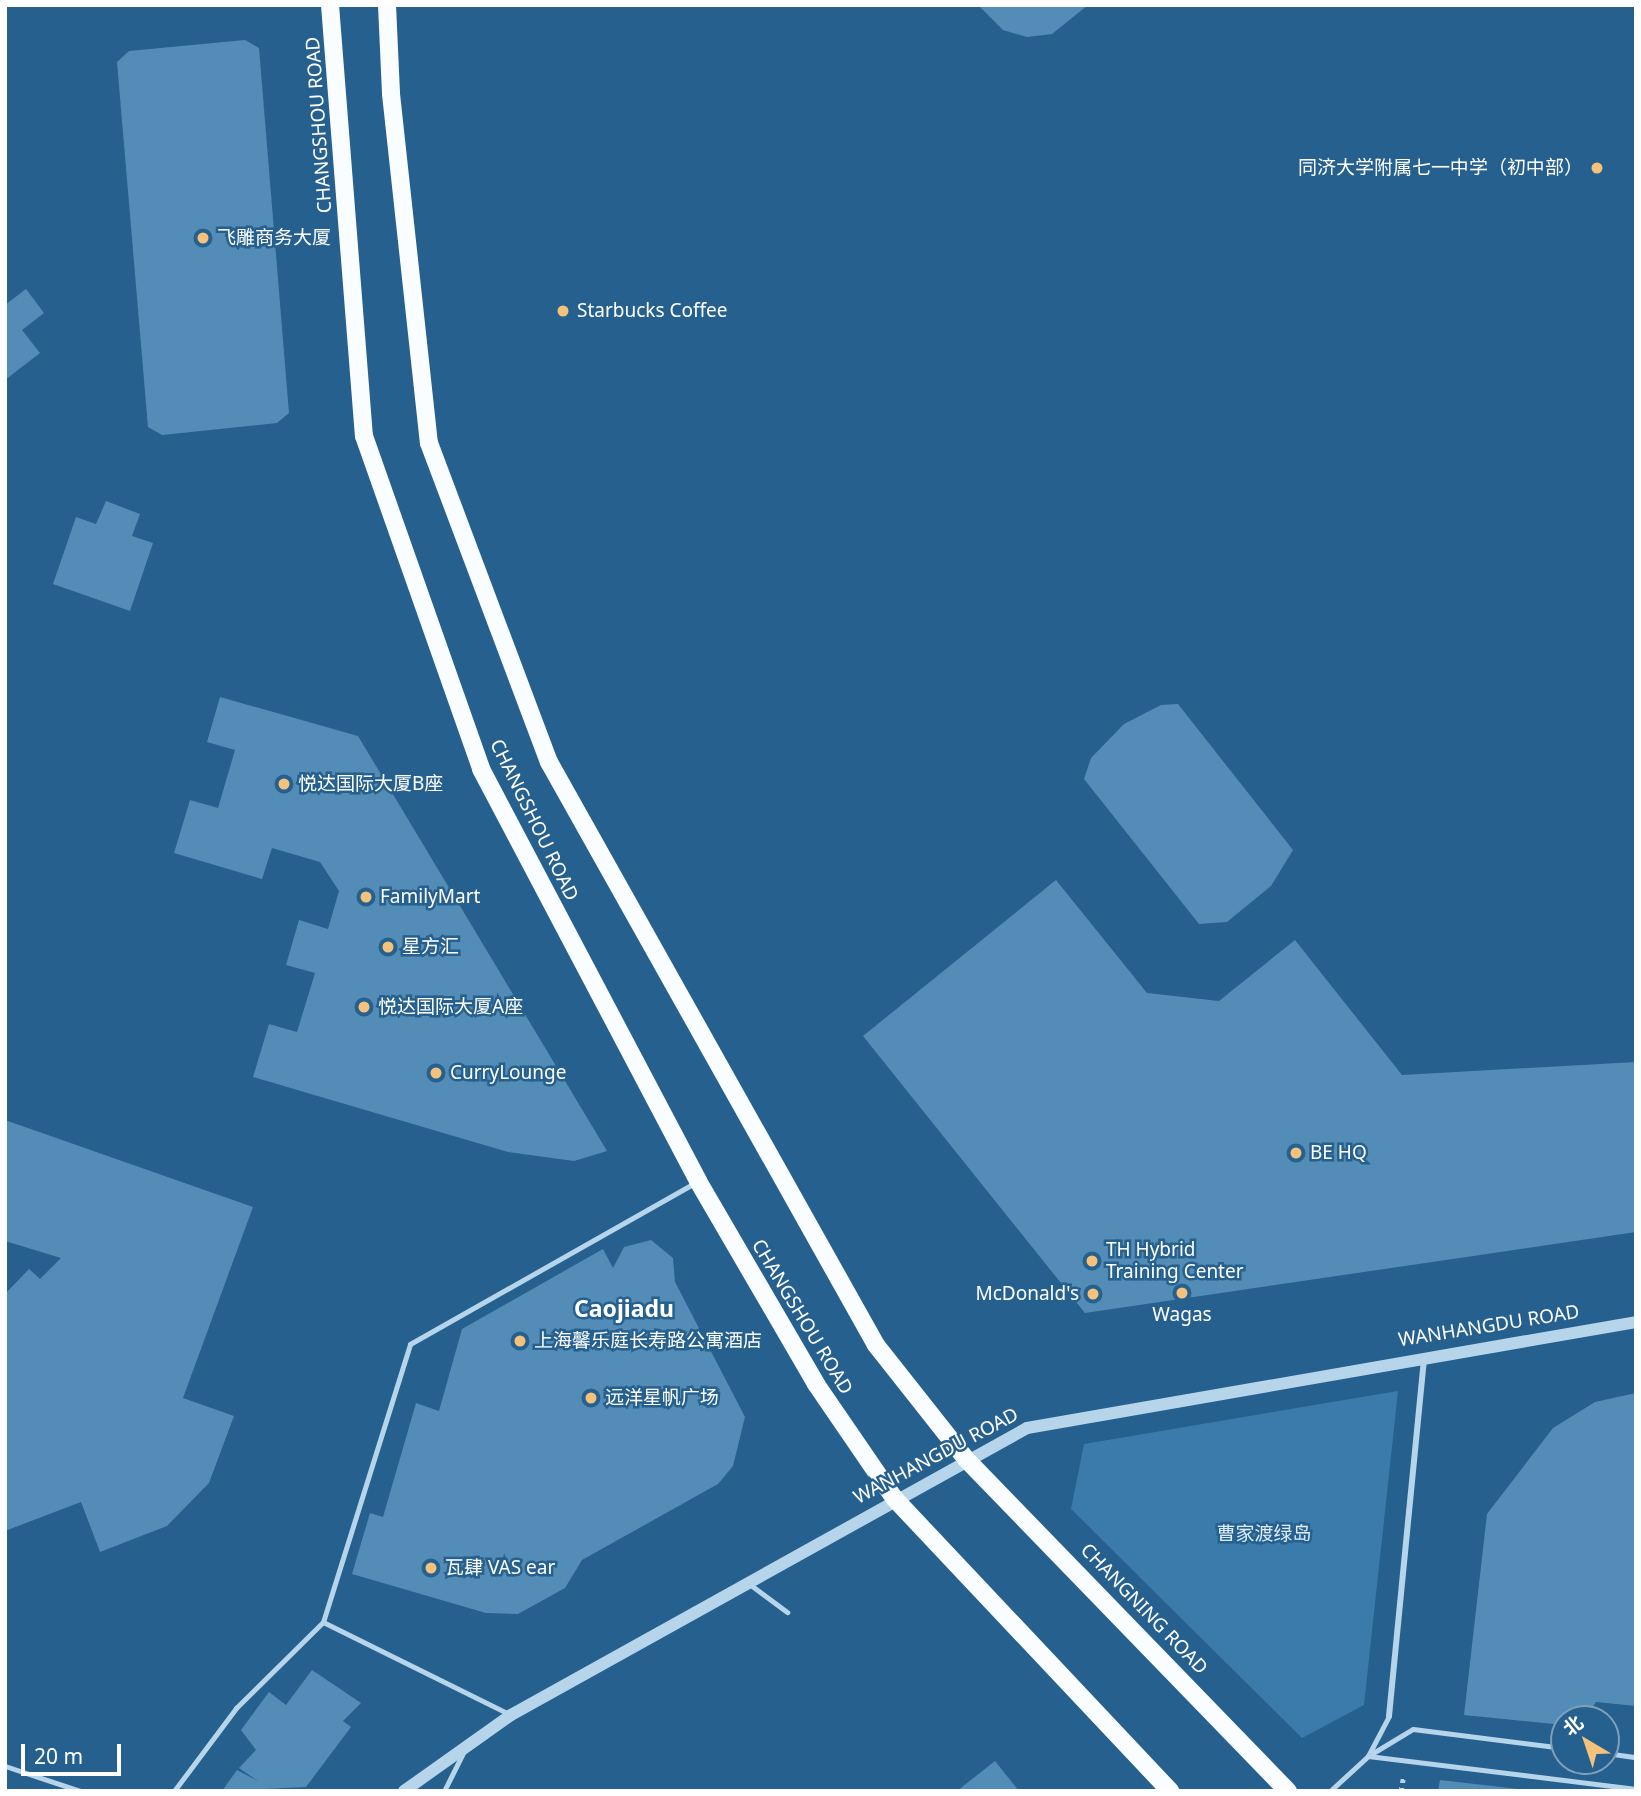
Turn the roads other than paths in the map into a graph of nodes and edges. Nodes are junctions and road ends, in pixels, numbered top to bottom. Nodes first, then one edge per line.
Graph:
1 (330, 5) edge
2 (387, 5) edge
3 (698, 1181) junction
4 (1636, 1322) edge
5 (1425, 1356) junction
6 (966, 1460) junction
7 (894, 1498) junction
8 (746, 1581) junction
9 (787, 1612) dead end
10 (323, 1622) junction
11 (511, 1715) junction
12 (1389, 1716) joint
13 (469, 1741) junction
14 (1550, 1746) edge
15 (1368, 1756) junction
16 (5, 1766) edge
17 (1574, 1782) junction
18 (1636, 1788) edge
19 (80, 1791) edge
20 (174, 1791) edge
21 (404, 1791) edge
22 (444, 1791) edge
23 (1170, 1791) edge
24 (1289, 1791) edge
25 (1330, 1791) edge
26 (1573, 1791) edge

1 - 3 main road, CHANGSHOU ROAD
2 - 6 main road, CHANGSHOU ROAD
3 - 7 main road, CHANGSHOU ROAD
3 - 10 lane
4 - 5 street, WANHANGDU ROAD
5 - 6 street, WANHANGDU ROAD
5 - 12 street
6 - 7 street, WANHANGDU ROAD
6 - 24 main road, CHANGNING ROAD
7 - 8 street, WANHANGDU ROAD
7 - 23 main road
8 - 9 lane
8 - 11 street, WANHANGDU ROAD
10 - 11 lane
10 - 20 lane
11 - 13 street, WANHANGDU ROAD
12 - 15 lane
13 - 21 street, WANHANGDU ROAD
13 - 22 lane
14 - 15 lane
15 - 17 lane
15 - 25 lane
16 - 19 lane
17 - 18 lane
17 - 26 lane

